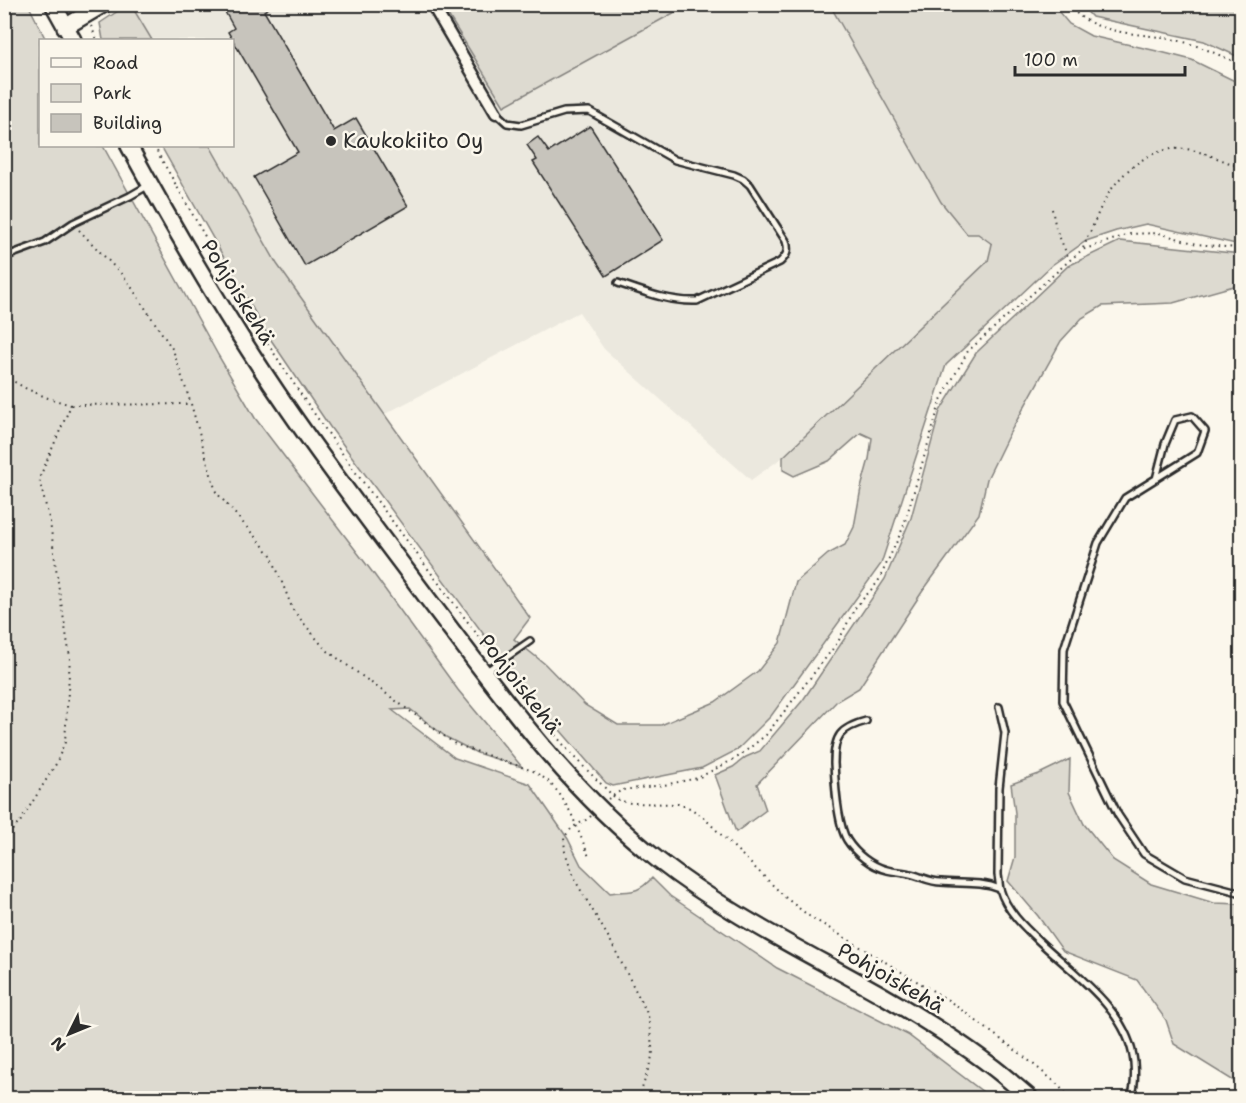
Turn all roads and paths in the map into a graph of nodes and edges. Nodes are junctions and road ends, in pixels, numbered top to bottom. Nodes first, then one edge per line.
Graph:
1 (53, 4) edge
2 (104, 4) edge
3 (432, 4) edge
4 (1068, 4) edge
5 (69, 34) edge
6 (1242, 65) edge
7 (496, 113) joint
8 (130, 147) edge
9 (155, 147) edge
10 (1242, 168) edge
11 (150, 184) junction
12 (1052, 209) dead end
13 (73, 223) junction
14 (1242, 247) edge
15 (1082, 250) junction
16 (4, 257) edge
17 (1070, 260) junction
18 (618, 283) dead end
19 (4, 376) edge
20 (191, 404) junction
21 (71, 405) junction
22 (1156, 478) junction
23 (530, 641) dead end
24 (499, 663) junction
25 (484, 673) junction
26 (999, 707) dead end
27 (866, 721) dead end
28 (612, 795) junction
29 (577, 824) junction
30 (4, 839) edge
31 (590, 859) dead end
32 (1000, 889) junction
33 (1242, 893) edge
34 (637, 1098) edge
35 (1030, 1098) edge
36 (1070, 1098) edge
37 (1131, 1098) edge

1 - 5 main road
2 - 5 main road
3 - 7 street
4 - 6 path
7 - 18 lane
8 - 11 main road, Pohjoiskehä
9 - 24 path
10 - 15 path
11 - 13 lane
11 - 25 main road, Pohjoiskehä
12 - 17 path
13 - 16 lane
13 - 20 path
14 - 15 path
15 - 17 path
17 - 28 path
19 - 21 path
20 - 21 path
20 - 29 path
21 - 30 path
22 - 22 lane
22 - 33 lane
23 - 24 lane
24 - 25 lane
24 - 28 path
25 - 35 main road, Pohjoiskehä
26 - 32 lane
27 - 32 lane
28 - 36 path
29 - 31 path
29 - 34 path
32 - 37 lane

